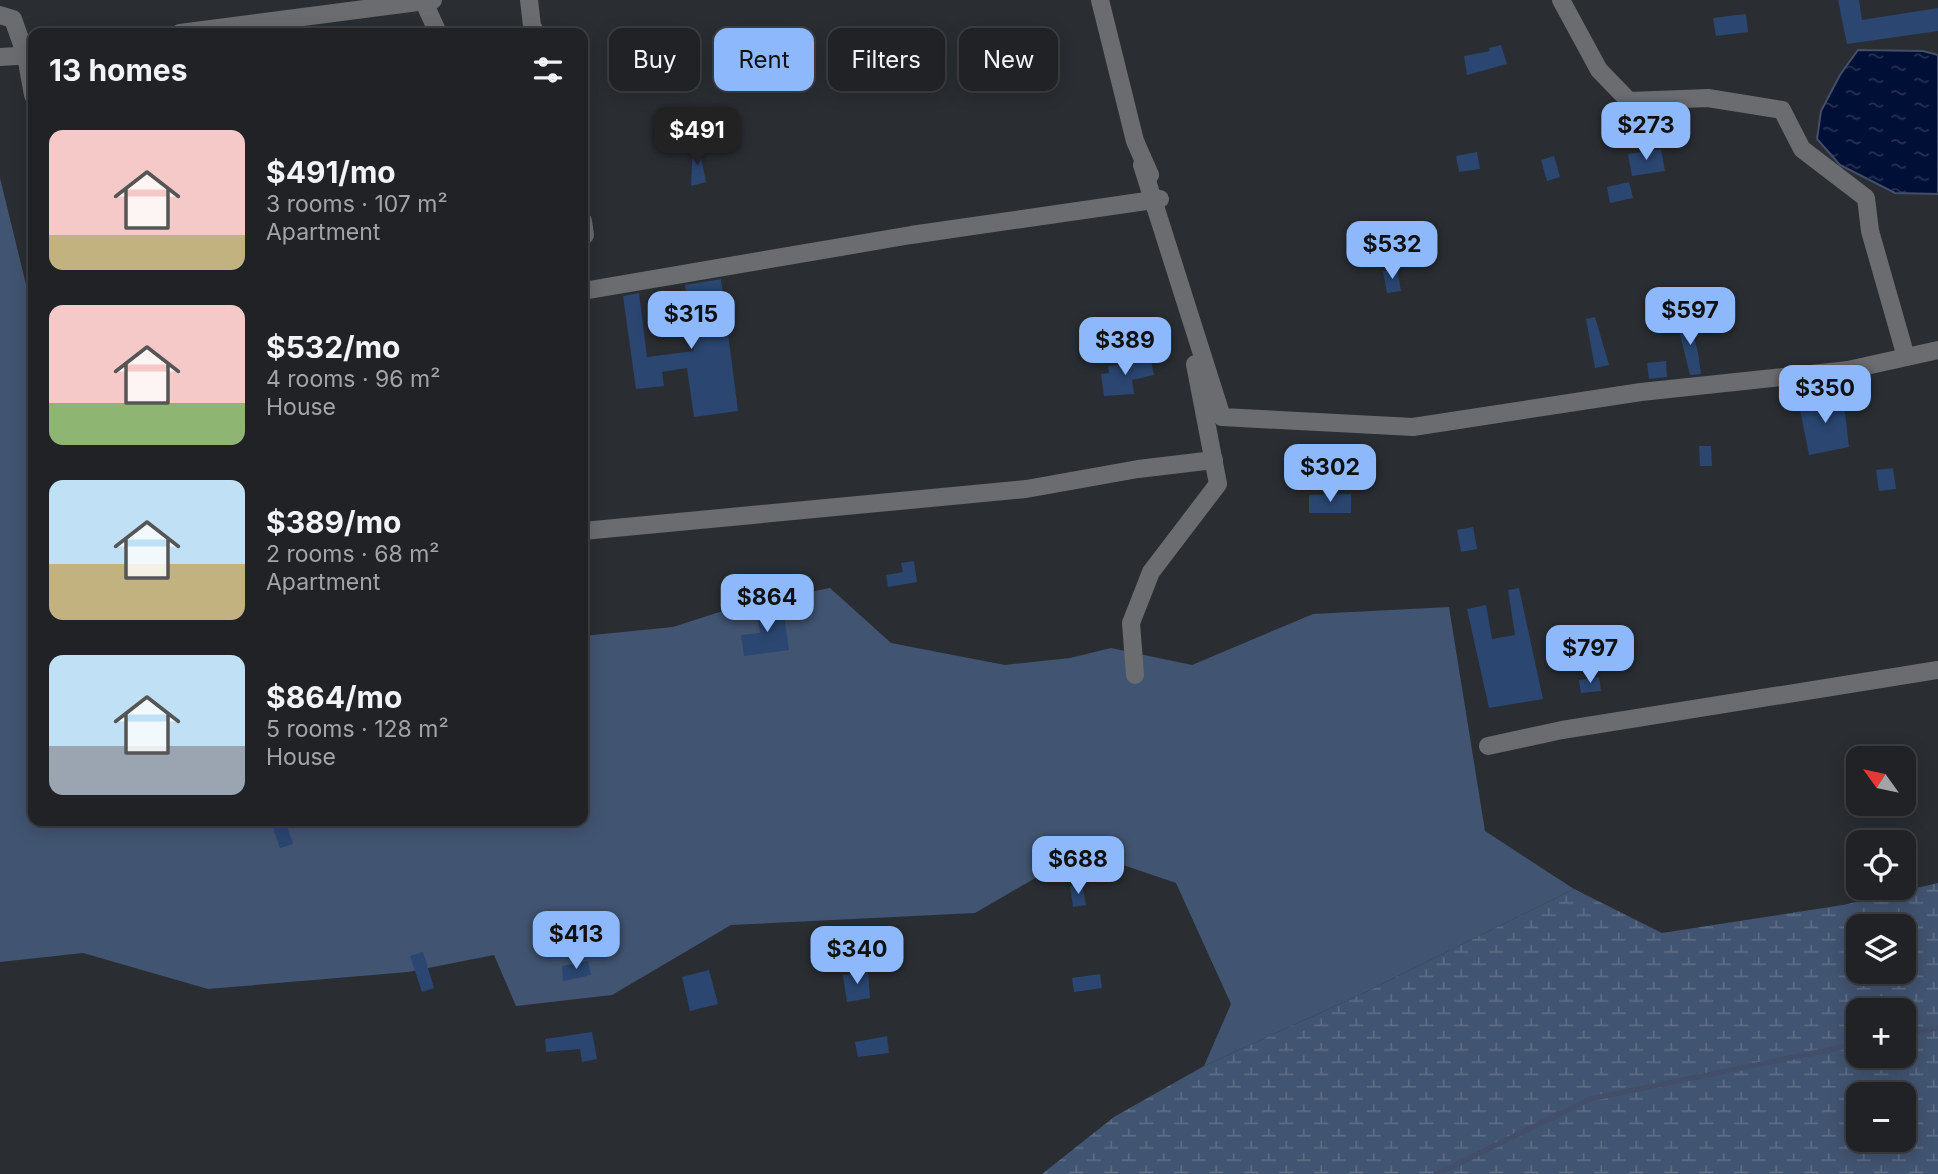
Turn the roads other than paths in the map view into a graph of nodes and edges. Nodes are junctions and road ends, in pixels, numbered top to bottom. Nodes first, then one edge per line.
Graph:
1 (529, 0) edge
2 (1100, 0) edge
3 (1561, 0) edge
4 (429, 1) edge
5 (0, 15) edge
6 (219, 28) edge
7 (437, 28) edge
8 (533, 28) edge
9 (28, 51) edge
10 (28, 55) edge
11 (0, 57) edge
12 (1143, 164) dead end
13 (1160, 199) junction
14 (588, 289) edge
15 (1938, 350) edge
16 (1906, 357) junction
17 (1214, 460) junction
18 (588, 531) edge
19 (1938, 670) edge
20 (1135, 675) dead end
21 (1488, 746) dead end

1 - 8 street
2 - 13 street
3 - 16 street
4 - 6 street
4 - 7 street
5 - 9 street
10 - 11 street
12 - 16 street
13 - 14 street
13 - 17 street
15 - 16 street
17 - 18 street
17 - 20 street
19 - 21 street

